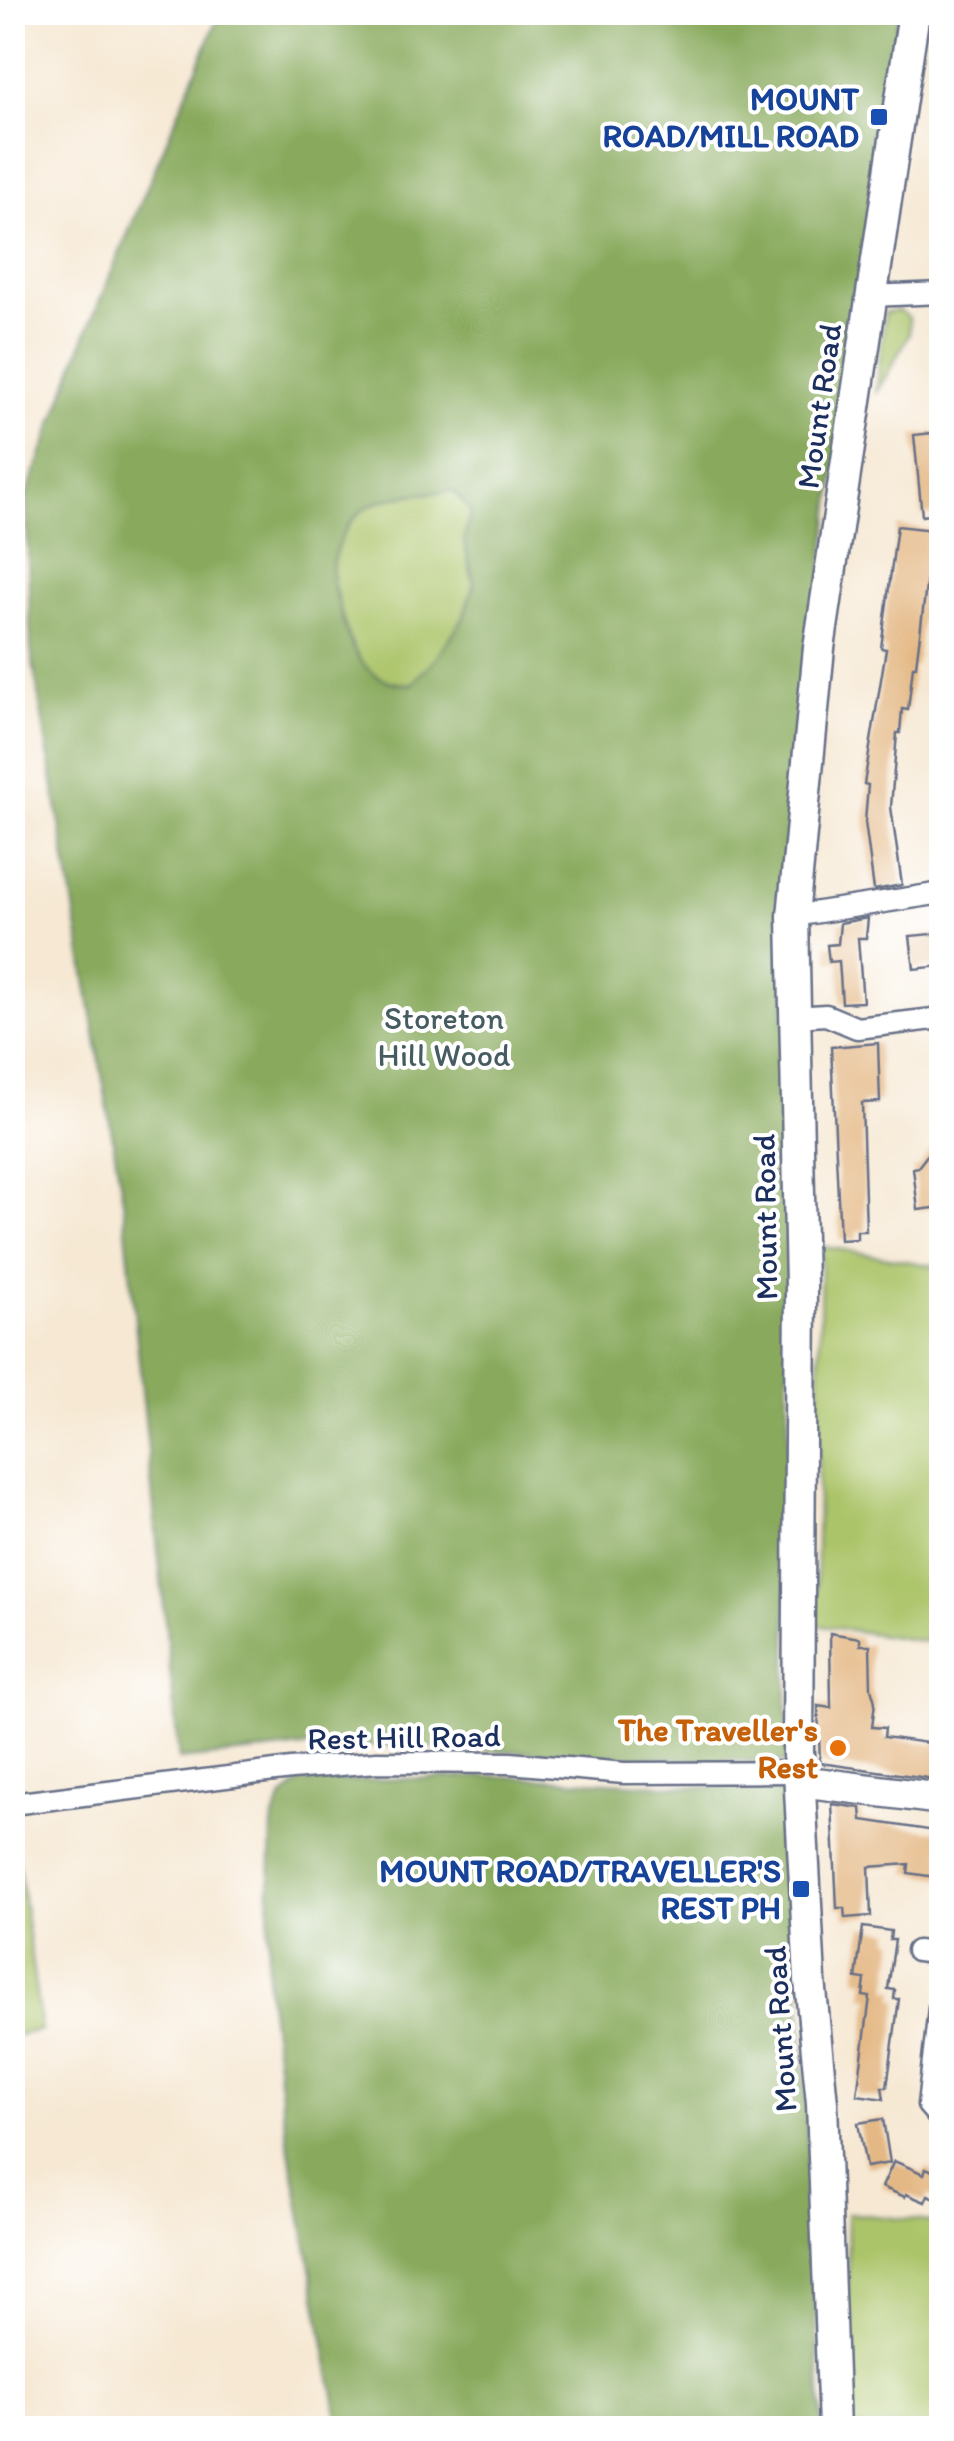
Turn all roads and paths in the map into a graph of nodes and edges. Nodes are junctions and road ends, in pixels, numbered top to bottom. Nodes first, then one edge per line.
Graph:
1 (914, 12) edge
2 (942, 294) edge
3 (870, 296) junction
4 (942, 893) edge
5 (793, 916) junction
6 (794, 1017) junction
7 (942, 1018) edge
8 (808, 1778) junction
9 (942, 1799) edge
10 (12, 1804) edge
11 (917, 1951) dead end
12 (942, 1954) edge
13 (942, 1982) edge
14 (942, 2122) edge
15 (834, 2428) edge

1 - 3 main road, Mount Road
2 - 3 street
3 - 5 main road, Mount Road
4 - 5 street
5 - 6 main road, Mount Road
6 - 7 street
6 - 8 main road, Mount Road
8 - 9 main road
8 - 10 street, Rest Hill Road
8 - 15 main road, Mount Road
11 - 12 street
13 - 14 street

